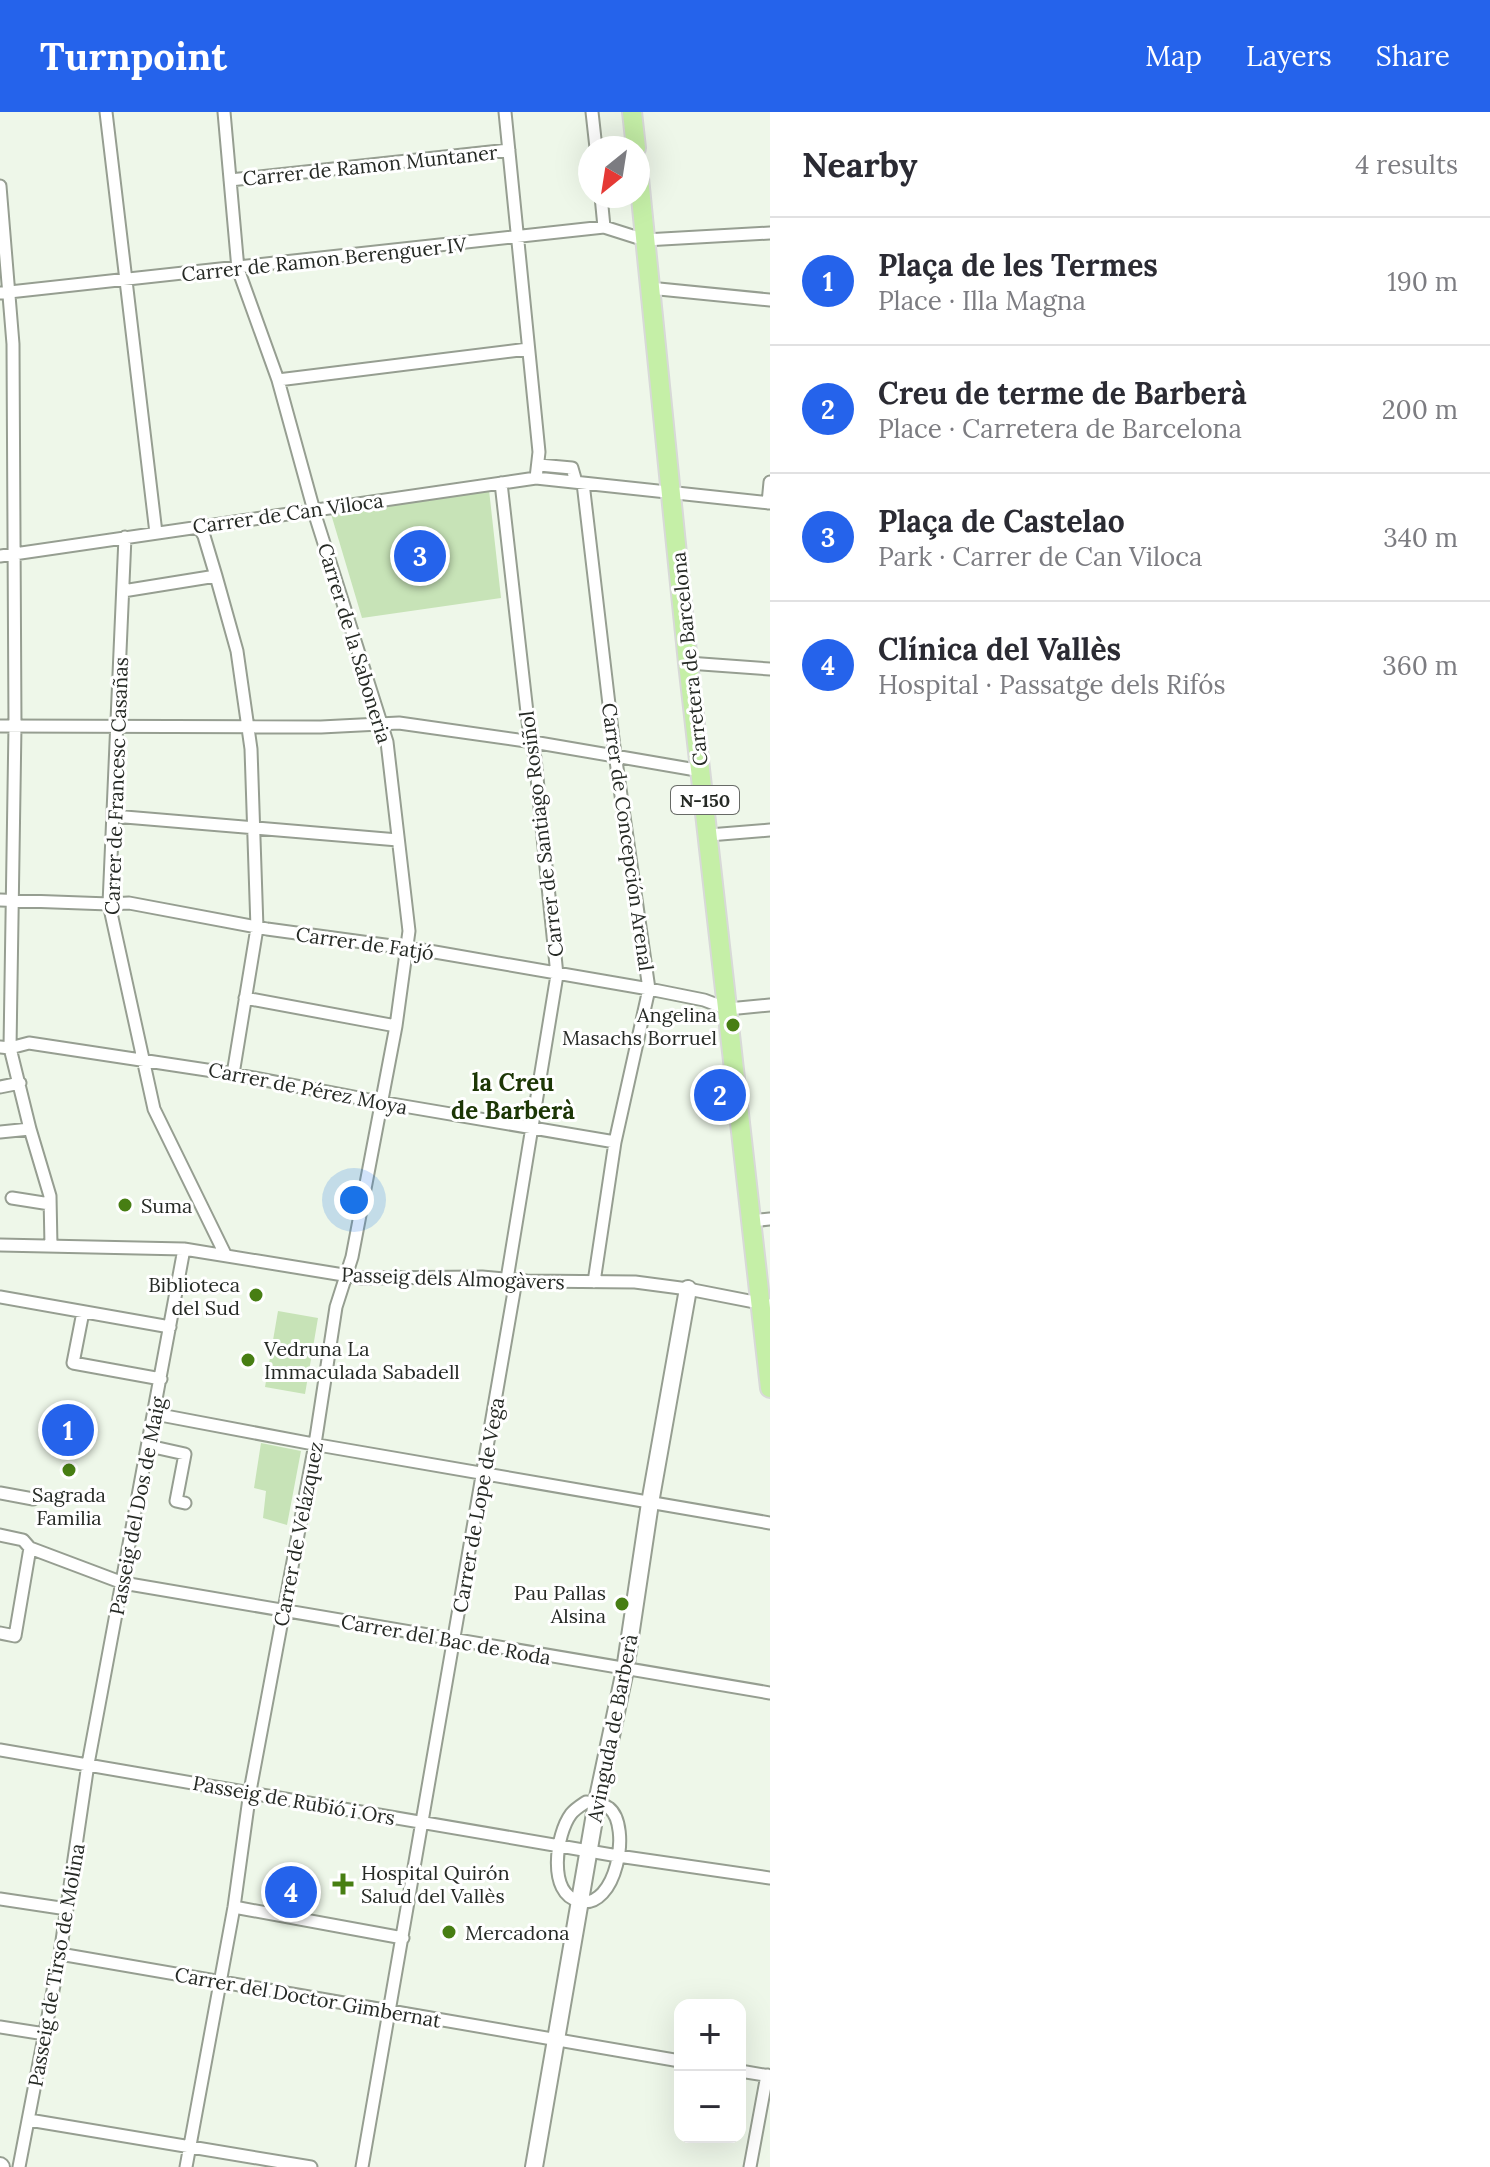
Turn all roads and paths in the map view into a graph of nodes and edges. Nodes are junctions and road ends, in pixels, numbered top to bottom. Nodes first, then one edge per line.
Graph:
1 (106, 112) edge
2 (224, 112) edge
3 (505, 112) edge
4 (592, 112) edge
5 (632, 112) edge
6 (595, 136) edge
7 (635, 136) edge
8 (509, 150) junction
9 (230, 180) junction
10 (0, 186) edge
11 (602, 208) edge
12 (642, 208) edge
13 (604, 227) junction
14 (770, 233) edge
15 (518, 238) junction
16 (645, 240) junction
17 (238, 269) junction
18 (126, 279) junction
19 (649, 288) junction
20 (5, 293) edge
21 (770, 300) edge
22 (528, 349) junction
23 (278, 380) junction
24 (539, 465) junction
25 (536, 478) junction
26 (770, 482) edge
27 (501, 483) junction
28 (580, 483) junction
29 (671, 494) junction
30 (769, 503) edge
31 (314, 509) junction
32 (198, 526) junction
33 (156, 533) junction
34 (125, 537) junction
35 (14, 554) junction
36 (0, 556) edge
37 (216, 576) junction
38 (123, 591) junction
39 (688, 663) junction
40 (770, 669) edge
41 (381, 724) junction
42 (0, 726) edge
43 (15, 726) junction
44 (117, 726) junction
45 (246, 727) junction
46 (533, 742) junction
47 (615, 757) junction
48 (702, 771) junction
49 (113, 816) junction
50 (254, 829) junction
51 (770, 830) edge
52 (709, 835) junction
53 (398, 840) junction
54 (6, 900) edge
55 (109, 904) junction
56 (257, 928) junction
57 (407, 948) junction
58 (557, 975) junction
59 (649, 989) junction
60 (245, 998) junction
61 (770, 1005) edge
62 (728, 1009) junction
63 (396, 1026) junction
64 (5, 1048) edge
65 (144, 1059) junction
66 (233, 1074) junction
67 (20, 1083) junction
68 (0, 1087) edge
69 (380, 1102) junction
70 (30, 1129) junction
71 (533, 1129) junction
72 (0, 1132) edge
73 (615, 1142) junction
74 (12, 1198) dead end
75 (50, 1204) junction
76 (761, 1220) edge
77 (0, 1245) edge
78 (51, 1246) junction
79 (184, 1249) junction
80 (225, 1254) junction
81 (344, 1277) junction
82 (511, 1280) junction
83 (594, 1282) junction
84 (688, 1289) junction
85 (0, 1297) edge
86 (766, 1304) edge
87 (83, 1312) junction
88 (170, 1327) junction
89 (161, 1379) junction
90 (770, 1388) edge
91 (155, 1414) junction
92 (315, 1444) junction
93 (149, 1446) junction
94 (484, 1472) junction
95 (0, 1493) edge
96 (33, 1499) dead end
97 (185, 1503) dead end
98 (650, 1503) junction
99 (770, 1523) edge
100 (0, 1535) edge
101 (30, 1548) junction
102 (123, 1583) junction
103 (284, 1610) junction
104 (0, 1633) edge
105 (455, 1641) junction
106 (625, 1670) junction
107 (770, 1693) edge
108 (0, 1750) edge
109 (88, 1764) junction
110 (250, 1791) junction
111 (597, 1802) junction
112 (421, 1823) junction
113 (560, 1846) junction
114 (588, 1851) junction
115 (618, 1856) junction
116 (770, 1878) edge
117 (0, 1899) edge
118 (580, 1902) junction
119 (234, 1907) junction
120 (67, 1909) junction
121 (403, 1938) junction
122 (60, 1954) junction
123 (219, 1981) junction
124 (391, 2011) junction
125 (0, 2027) edge
126 (45, 2034) junction
127 (557, 2040) junction
128 (674, 2060) edge
129 (746, 2072) edge
130 (768, 2076) edge
131 (29, 2120) junction
132 (189, 2147) junction
133 (0, 2166) edge
134 (20, 2166) edge
135 (186, 2167) edge
136 (311, 2167) edge
137 (362, 2167) edge
138 (534, 2167) edge
139 (750, 2167) edge

1 - 18 street
2 - 9 street, Carrer de la Saboneria
3 - 8 street
4 - 6 street
5 - 7 main road
8 - 9 street, Carrer de Ramon Muntaner
8 - 15 street
9 - 17 street, Carrer de la Saboneria
10 - 20 street
11 - 13 street
12 - 16 main road, Carretera de Barcelona / N-150
13 - 15 street, Carrer de Ramon Berenguer IV
13 - 16 street, Carrer de Ramon Berenguer IV
14 - 16 street
15 - 17 street, Carrer de Ramon Berenguer IV
15 - 22 street
16 - 19 main road, Carretera de Barcelona / N-150
17 - 18 street, Carrer de Ramon Berenguer IV
17 - 23 street, Carrer de la Saboneria
18 - 20 street, Carrer de Ramon Berenguer IV
18 - 33 street
19 - 21 street
19 - 29 main road, Carretera de Barcelona / N-150
20 - 35 street
22 - 23 street
22 - 24 street
23 - 31 street, Carrer de la Saboneria
24 - 25 street
24 - 28 street, Carrer de Can Viloca
25 - 27 street, Carrer de Can Viloca
25 - 28 street, Carrer de Can Viloca
26 - 30 street
27 - 31 street, Carrer de Can Viloca
27 - 46 street, Carrer de Santiago Rosiñol
28 - 29 street, Carrer de Can Viloca
28 - 47 street, Carrer de Concepción Arenal
29 - 30 street, Carrer de Can Viloca
29 - 39 main road, Carretera de Barcelona / N-150
31 - 32 street, Carrer de Can Viloca
31 - 41 street, Carrer de la Saboneria
32 - 33 street, Carrer de Can Viloca
32 - 37 street
33 - 34 street, Carrer de Can Viloca
34 - 35 street, Carrer de Can Viloca
34 - 38 street, Carrer de Francesc Casañas
35 - 36 street, Carrer de Can Viloca
35 - 43 street
37 - 38 street
37 - 45 street
38 - 44 street, Carrer de Francesc Casañas
39 - 40 street
39 - 48 main road, Carretera de Barcelona / N-150
41 - 45 street
41 - 46 street
41 - 53 street, Carrer de la Saboneria
42 - 43 street
43 - 44 street
43 - 54 street
44 - 45 street
44 - 49 street, Carrer de Francesc Casañas
45 - 50 street
46 - 47 street
46 - 58 street, Carrer de Santiago Rosiñol
47 - 48 street
47 - 59 street, Carrer de Concepción Arenal
48 - 52 main road, Carretera de Barcelona / N-150
49 - 50 street
49 - 55 street, Carrer de Francesc Casañas
50 - 53 street
50 - 56 street
51 - 52 street
52 - 62 main road, Carretera de Barcelona / N-150
53 - 57 street, Carrer de la Saboneria
54 - 55 street, Carrer de Fatjó
54 - 64 street
55 - 56 street, Carrer de Fatjó
55 - 65 street, Carrer de Francesc Casañas
56 - 57 street, Carrer de Fatjó
56 - 60 street
57 - 58 street, Carrer de Fatjó
57 - 63 street, Carrer de la Saboneria
58 - 59 street, Carrer de Fatjó
58 - 71 street, Carrer de Santiago Rosiñol
59 - 62 street, Carrer de Fatjó
59 - 73 street, Carrer de Concepción Arenal
60 - 63 street
60 - 66 street
61 - 62 street
62 - 76 main road, Carretera de Barcelona / N-150
63 - 69 street, Carrer de la Saboneria
64 - 65 street, Carrer de Pérez Moya
64 - 67 street
65 - 66 street, Carrer de Pérez Moya
65 - 80 street, Carrer de Francesc Casañas
66 - 69 street, Carrer de Pérez Moya
67 - 68 street
67 - 70 street
69 - 71 street, Carrer de Pérez Moya
69 - 81 street, Carrer de la Saboneria
70 - 72 street
70 - 75 street
71 - 73 street, Carrer de Pérez Moya
71 - 82 street, Carrer de Santiago Rosiñol
73 - 83 street, Carrer de Concepción Arenal
74 - 75 street
75 - 78 street
76 - 86 main road, Carretera de Barcelona / N-150
77 - 78 street, Passeig dels Almogàvers
78 - 79 street, Passeig dels Almogàvers
79 - 80 street, Passeig dels Almogàvers
79 - 88 street, Passeig del Dos de Maig
80 - 81 street, Passeig dels Almogàvers
81 - 82 street, Passeig dels Almogàvers
81 - 92 street, Carrer de Velázquez
82 - 83 street, Passeig dels Almogàvers
82 - 94 street, Carrer de Lope de Vega
83 - 84 street, Passeig dels Almogàvers
84 - 86 street, Passeig dels Almogàvers
84 - 98 street, Avinguda de Barberà
85 - 87 street
86 - 90 main road, Carretera de Barcelona / N-150
87 - 88 street
87 - 89 street
88 - 89 street, Passeig del Dos de Maig
89 - 91 street, Passeig del Dos de Maig
91 - 92 street
91 - 93 street, Passeig del Dos de Maig
92 - 94 street
92 - 103 street, Carrer de Velázquez
93 - 97 street
93 - 102 street, Passeig del Dos de Maig
94 - 98 street
94 - 105 street, Carrer de Lope de Vega
95 - 96 street
98 - 99 street
98 - 106 street, Avinguda de Barberà
100 - 101 street, Carrer del Bac de Roda
101 - 102 street, Carrer del Bac de Roda
101 - 104 street
102 - 103 street, Carrer del Bac de Roda
102 - 109 street, Passeig del Dos de Maig
103 - 105 street, Carrer del Bac de Roda
103 - 110 street, Carrer de Velázquez
105 - 106 street, Carrer del Bac de Roda
105 - 112 street, Carrer de Lope de Vega
106 - 107 street, Carrer del Bac de Roda
106 - 111 street, Avinguda de Barberà
108 - 109 street, Passeig de Rubió i Ors
109 - 110 street, Passeig de Rubió i Ors
109 - 120 street, Passeig de Tirso de Molina
110 - 112 street, Passeig de Rubió i Ors
110 - 119 street, Carrer de Velázquez
111 - 113 street
111 - 114 street, Avinguda de Barberà
111 - 115 street
112 - 113 street, Passeig de Rubió i Ors
112 - 121 street, Carrer de Lope de Vega
113 - 114 street, Passeig de Rubió i Ors
113 - 118 street
114 - 115 street, Passeig de Rubió i Ors
114 - 118 street, Avinguda de Barberà
115 - 116 street, Passeig de Rubió i Ors
115 - 118 street
117 - 120 street
118 - 127 street, Avinguda de Barberà
119 - 121 street
119 - 123 street, Carrer de Velázquez
120 - 122 street, Passeig de Tirso de Molina
121 - 124 street, Carrer de Lope de Vega
122 - 123 street, Carrer del Doctor Gimbernat
122 - 126 street, Passeig de Tirso de Molina
123 - 124 street, Carrer del Doctor Gimbernat
123 - 132 street, Carrer de Velázquez
124 - 127 street, Carrer del Doctor Gimbernat
124 - 137 street, Carrer de Lope de Vega
125 - 126 street
126 - 131 street, Passeig de Tirso de Molina
127 - 128 street, Carrer del Doctor Gimbernat
127 - 138 street, Avinguda de Barberà
129 - 130 street
130 - 139 street
131 - 132 street
131 - 134 street, Passeig de Tirso de Molina
132 - 135 street, Carrer de Velázquez
132 - 136 street
133 - 134 street, Passeig de Tirso de Molina

